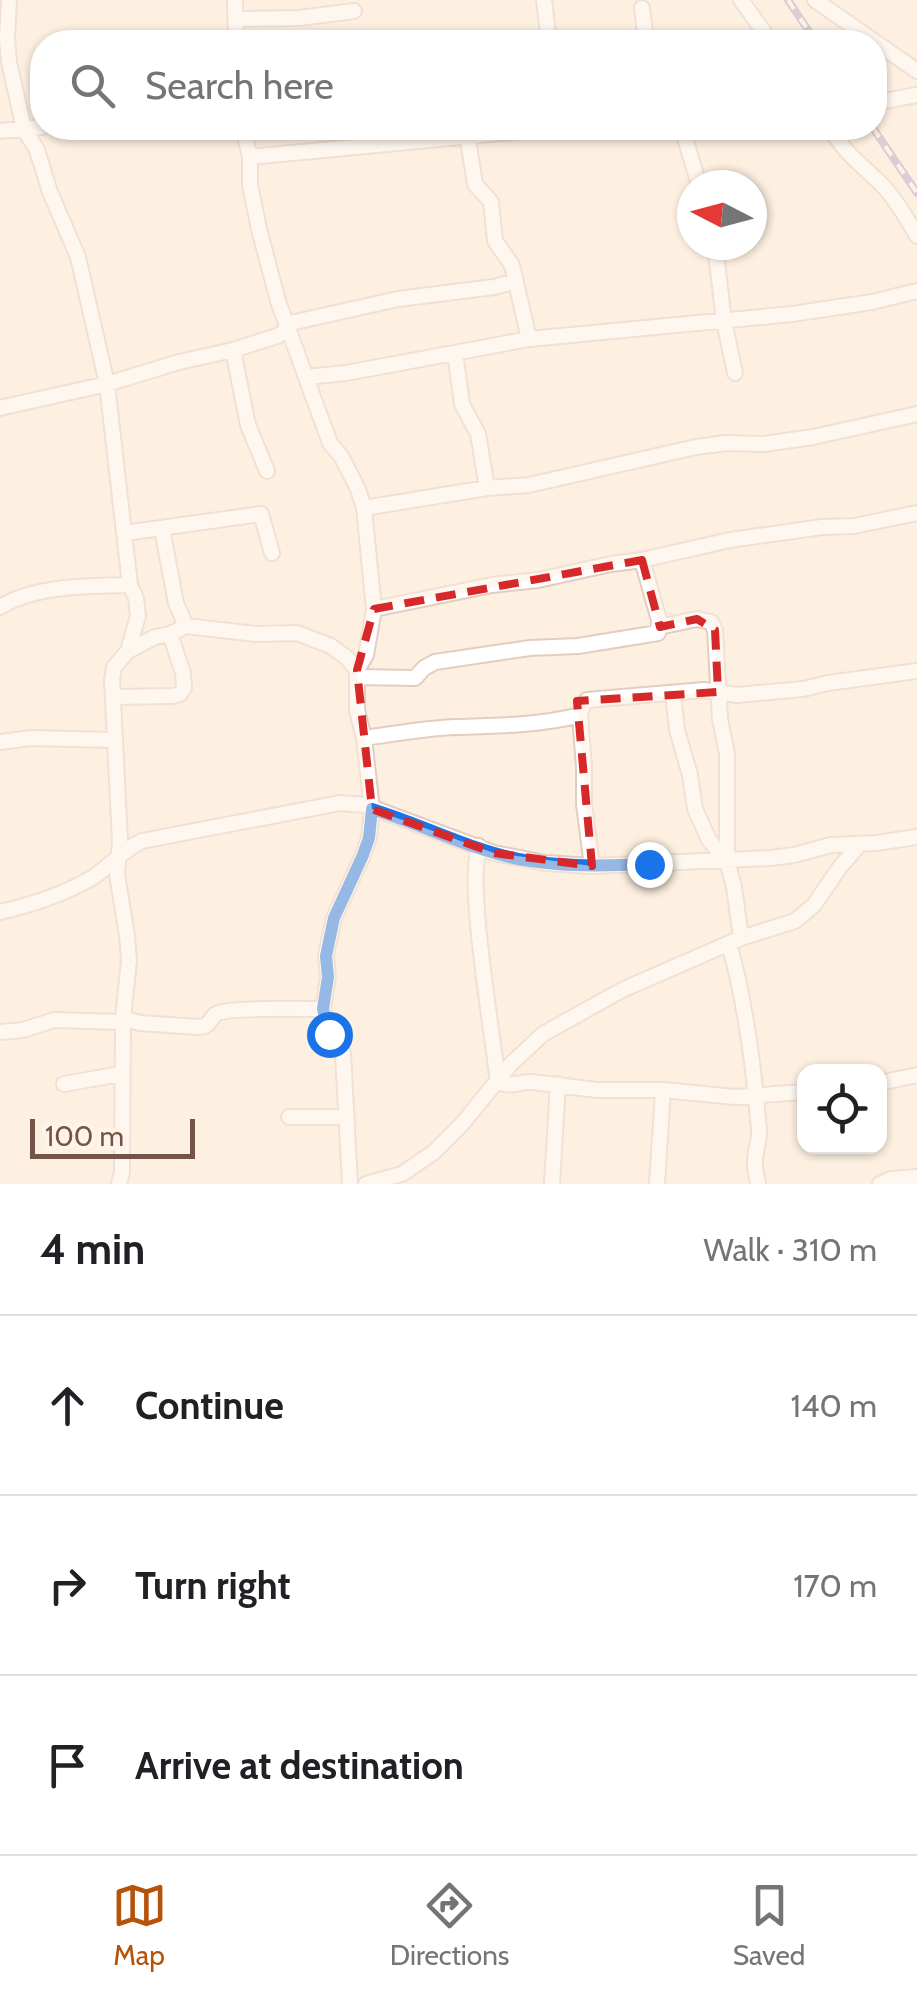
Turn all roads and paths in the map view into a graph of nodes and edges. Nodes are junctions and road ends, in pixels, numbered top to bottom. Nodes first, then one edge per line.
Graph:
1 (9, 0) edge
2 (235, 0) edge
3 (544, 0) edge
4 (741, 0) edge
5 (815, 0) edge
6 (642, 8) dead end
7 (354, 11) dead end
8 (235, 19) junction
9 (235, 30) edge
10 (548, 30) edge
11 (645, 30) edge
12 (762, 30) edge
13 (858, 30) edge
14 (887, 50) edge
15 (917, 71) edge
16 (917, 95) edge
17 (887, 101) edge
18 (30, 128) edge
19 (24, 129) junction
20 (0, 131) edge
21 (30, 139) edge
22 (31, 140) edge
23 (246, 140) edge
24 (405, 140) edge
25 (478, 140) edge
26 (686, 140) edge
27 (837, 140) edge
28 (250, 157) junction
29 (695, 170) edge
30 (917, 236) edge
31 (716, 260) edge
32 (516, 281) junction
33 (917, 291) edge
34 (724, 321) junction
35 (287, 327) junction
36 (529, 339) junction
37 (233, 350) junction
38 (455, 353) junction
39 (735, 373) dead end
40 (306, 377) junction
41 (106, 384) junction
42 (0, 408) edge
43 (917, 414) edge
44 (267, 472) dead end
45 (488, 488) junction
46 (364, 508) junction
47 (917, 514) edge
48 (162, 529) junction
49 (125, 533) junction
50 (272, 553) dead end
51 (642, 560) junction
52 (130, 585) junction
53 (0, 607) edge
54 (374, 609) junction
55 (186, 626) junction
56 (659, 627) junction
57 (170, 634) junction
58 (128, 651) junction
59 (917, 672) edge
60 (357, 673) junction
61 (718, 692) junction
62 (673, 693) junction
63 (113, 698) junction
64 (580, 715) junction
65 (364, 738) junction
66 (114, 740) junction
67 (0, 742) edge
68 (372, 809) junction
69 (917, 837) edge
70 (860, 844) junction
71 (479, 846) junction
72 (118, 858) junction
73 (726, 861) junction
74 (592, 866) junction
75 (0, 912) edge
76 (735, 941) junction
77 (323, 1009) junction
78 (122, 1020) junction
79 (0, 1032) edge
80 (121, 1074) junction
81 (917, 1074) edge
82 (498, 1081) junction
83 (887, 1081) edge
84 (64, 1084) dead end
85 (558, 1084) junction
86 (663, 1090) junction
87 (797, 1093) edge
88 (756, 1096) junction
89 (289, 1117) dead end
90 (347, 1117) junction
91 (917, 1176) edge
92 (402, 1179) edge
93 (888, 1182) edge
94 (119, 1184) edge
95 (350, 1184) edge
96 (366, 1184) edge
97 (552, 1184) edge
98 (657, 1184) edge
99 (758, 1184) edge

1 - 19 street
2 - 8 street
3 - 10 street
4 - 12 street
5 - 13 street
6 - 11 street
7 - 8 street
8 - 9 street
14 - 15 street
16 - 17 street
18 - 19 street
19 - 20 street
19 - 21 street
22 - 41 street
23 - 28 street
24 - 28 street
25 - 32 street
26 - 29 street
27 - 30 street
28 - 35 street
31 - 34 street
32 - 35 street
32 - 36 street
33 - 34 street
34 - 36 street
34 - 39 street
35 - 37 street
35 - 40 street
36 - 38 street
37 - 41 street
37 - 44 street
38 - 40 street
38 - 45 street
40 - 46 street
41 - 42 street
41 - 49 street
43 - 45 street
45 - 46 street
46 - 54 street
47 - 51 street
48 - 49 street
48 - 50 street
48 - 55 street
49 - 52 street
51 - 54 street
51 - 56 street
52 - 53 street
52 - 58 street
54 - 60 street
55 - 57 street
55 - 60 street
56 - 60 street
56 - 61 street
57 - 58 street
57 - 63 street
58 - 63 street
59 - 61 street
60 - 65 street
61 - 62 street
61 - 73 street
62 - 64 street
62 - 73 street
63 - 66 street
64 - 65 street
64 - 74 street
65 - 68 street
66 - 67 street
66 - 72 street
68 - 71 street
68 - 72 street
68 - 77 street
69 - 70 street
70 - 73 street
70 - 76 street
71 - 74 street
71 - 82 street
72 - 75 street
72 - 78 street
73 - 74 street
73 - 76 street
76 - 82 street
76 - 88 street
77 - 78 street
77 - 90 street
78 - 79 street
78 - 80 street
80 - 84 street
80 - 94 street
81 - 83 street
82 - 85 street
82 - 92 street
85 - 86 street
85 - 97 street
86 - 88 street
86 - 98 street
87 - 88 street
88 - 99 street
89 - 90 street
90 - 95 street
91 - 93 street
92 - 96 street

